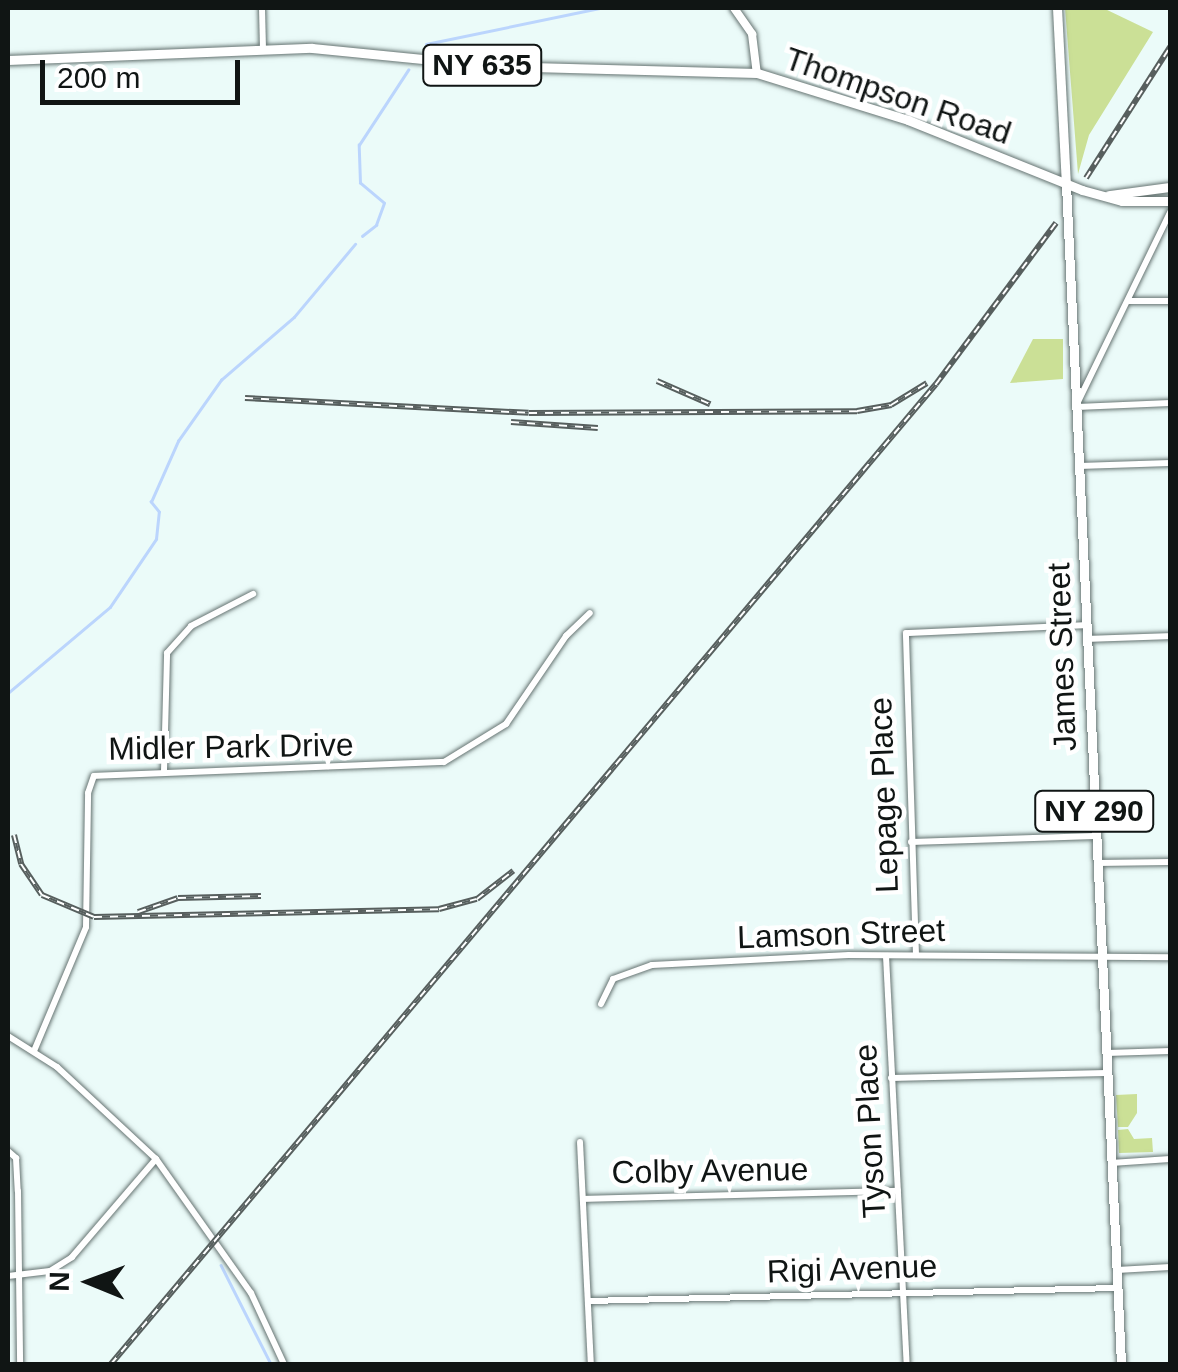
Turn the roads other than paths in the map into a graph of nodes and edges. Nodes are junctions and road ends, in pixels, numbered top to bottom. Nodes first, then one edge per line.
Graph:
1 (262, 8) edge
2 (734, 8) edge
3 (1057, 8) edge
4 (262, 51) junction
5 (8, 60) edge
6 (757, 73) junction
7 (1066, 184) junction
8 (1170, 187) edge
9 (1109, 195) junction
10 (1170, 199) edge
11 (1170, 212) edge
12 (1129, 301) junction
13 (1170, 301) edge
14 (1170, 403) edge
15 (1076, 407) junction
16 (1170, 464) edge
17 (1079, 466) junction
18 (253, 594) dead end
19 (590, 613) dead end
20 (1086, 625) junction
21 (1170, 636) edge
22 (1086, 639) junction
23 (164, 771) junction
24 (1095, 836) junction
25 (910, 842) junction
26 (1170, 862) edge
27 (1096, 864) junction
28 (886, 956) junction
29 (916, 956) junction
30 (1100, 956) junction
31 (1170, 957) edge
32 (601, 1004) dead end
33 (8, 1036) edge
34 (34, 1051) junction
35 (1170, 1051) edge
36 (1106, 1054) junction
37 (1106, 1073) junction
38 (891, 1078) junction
39 (580, 1142) dead end
40 (10, 1152) edge
41 (156, 1159) junction
42 (1170, 1159) edge
43 (1111, 1163) junction
44 (898, 1192) junction
45 (583, 1199) junction
46 (1170, 1267) edge
47 (1116, 1270) junction
48 (8, 1276) edge
49 (19, 1276) junction
50 (1117, 1288) junction
51 (903, 1294) junction
52 (588, 1301) junction
53 (20, 1364) edge
54 (284, 1364) edge
55 (591, 1364) edge
56 (907, 1364) edge
57 (1121, 1364) edge

1 - 4 street
2 - 6 street
3 - 7 main road, James Street / NY 290
4 - 5 main road, Thompson Road / NY 635
4 - 6 main road, Thompson Road / NY 635
6 - 7 main road, Thompson Road / NY 635
7 - 9 main road, Thompson Road / NY 635
7 - 15 main road, James Street / NY 290
8 - 9 main road, Thompson Road / NY 635
8 - 10 street
9 - 10 main road, Thompson Road / NY 635
11 - 12 street
12 - 13 street
12 - 15 street
14 - 15 street
15 - 17 main road, James Street / NY 290
16 - 17 street
17 - 20 main road, James Street / NY 290
18 - 23 street
19 - 23 street, Midler Park Drive
20 - 22 main road, James Street / NY 290
20 - 25 street, Lepage Place
21 - 22 street
22 - 24 main road, James Street / NY 290
23 - 34 street, Midler Park Drive
24 - 25 street
24 - 27 main road, James Street / NY 290
25 - 29 street, Lepage Place
26 - 27 street
27 - 30 main road, James Street / NY 290
28 - 29 street, Lamson Street
28 - 32 street, Lamson Street
28 - 38 street, Tyson Place
29 - 30 street, Lamson Street
30 - 31 street, Lamson Street
30 - 36 main road, James Street / NY 290
33 - 34 street
34 - 41 street
35 - 36 street
36 - 37 main road, James Street / NY 290
37 - 38 street
37 - 43 main road, James Street / NY 290
38 - 44 street, Tyson Place
39 - 45 street
40 - 49 street
41 - 49 street
41 - 54 street
42 - 43 street
43 - 47 main road, James Street / NY 290
44 - 45 street, Colby Avenue
44 - 51 street, Tyson Place
45 - 52 street
46 - 47 street
47 - 50 main road, James Street / NY 290
48 - 49 street
49 - 53 street
50 - 51 street, Rigi Avenue
50 - 57 main road, James Street / NY 290
51 - 52 street, Rigi Avenue
51 - 56 street, Tyson Place
52 - 55 street

